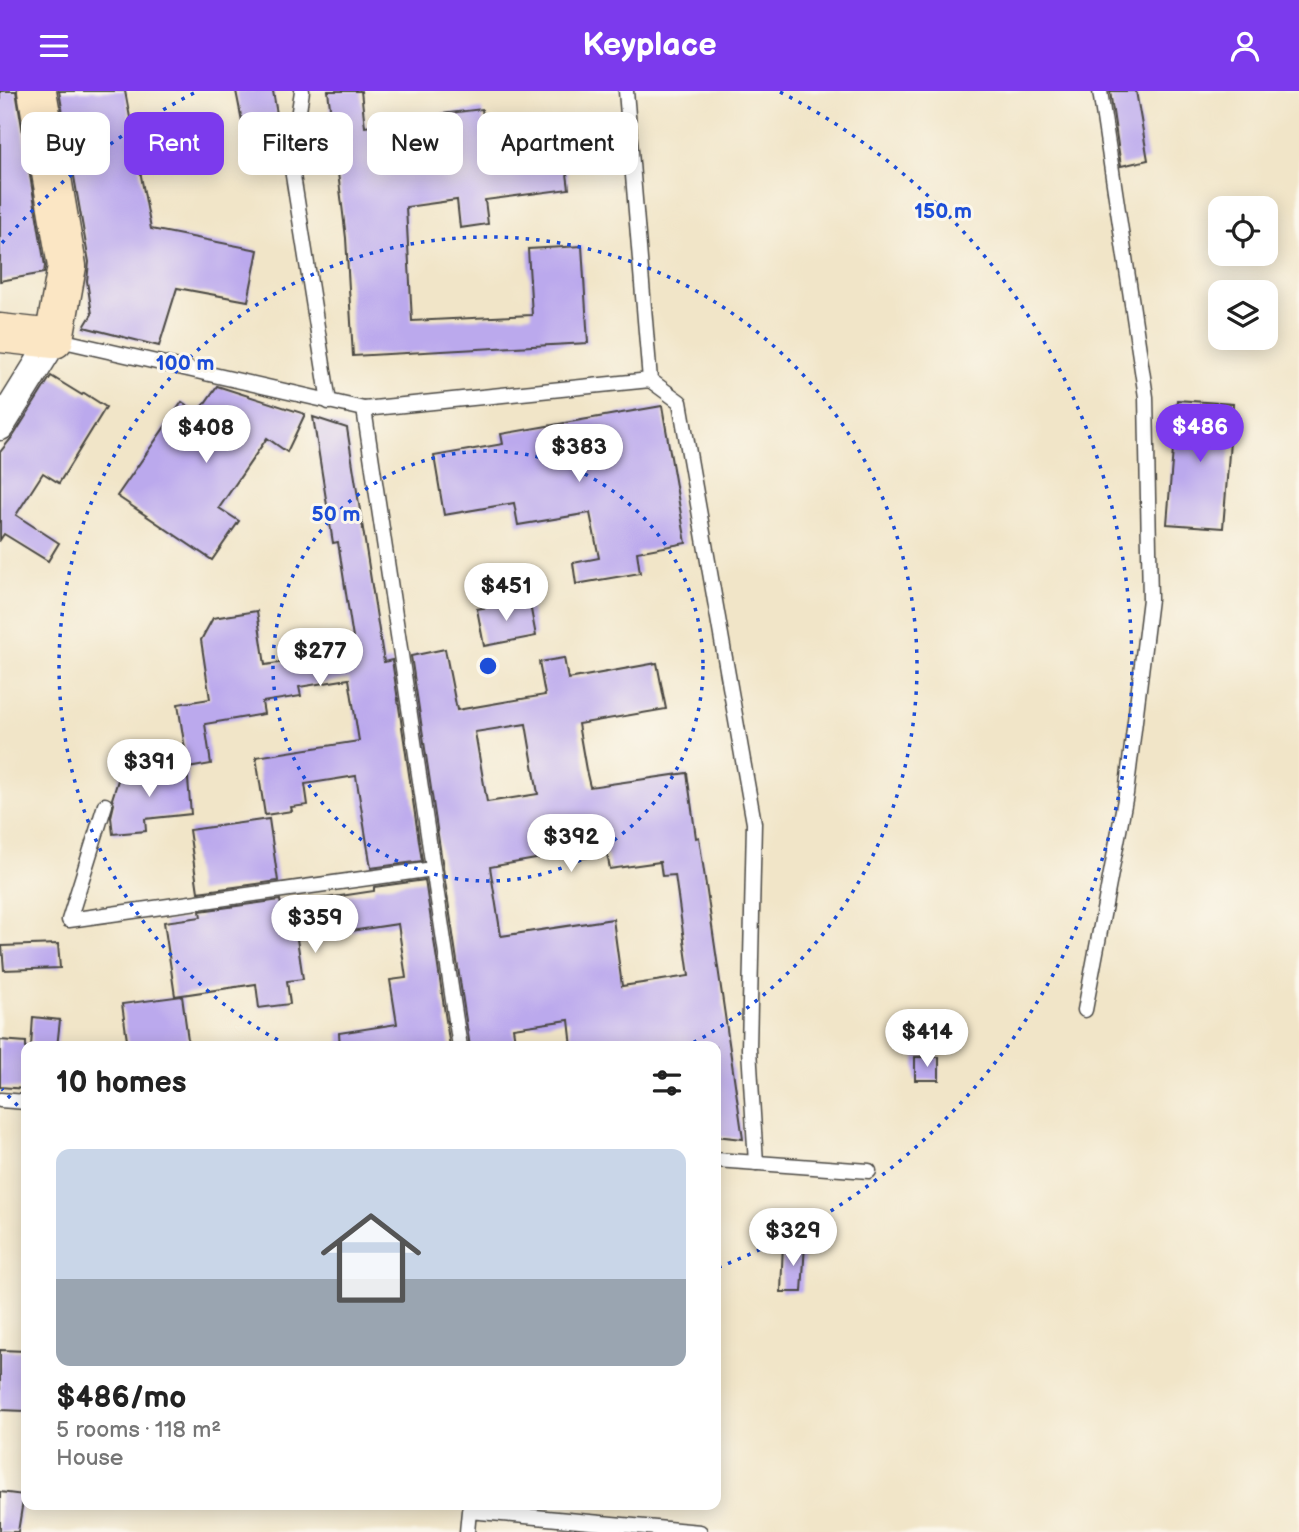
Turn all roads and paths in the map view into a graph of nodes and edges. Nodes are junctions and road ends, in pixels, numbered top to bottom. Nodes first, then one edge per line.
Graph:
1 (37, 91) edge
2 (302, 91) edge
3 (626, 91) edge
4 (1100, 91) edge
5 (0, 333) edge
6 (54, 339) junction
7 (650, 380) junction
8 (329, 402) junction
9 (364, 409) junction
10 (0, 426) edge
11 (105, 805) dead end
12 (433, 869) junction
13 (1085, 1010) dead end
14 (459, 1041) edge
15 (0, 1100) edge
16 (21, 1102) edge
17 (721, 1160) edge
18 (756, 1163) junction
19 (869, 1171) dead end
20 (467, 1532) edge
21 (700, 1532) edge

1 - 6 street
2 - 8 lane
3 - 7 lane
4 - 13 lane
5 - 6 street
6 - 8 lane
6 - 10 street
7 - 9 lane
7 - 18 lane
8 - 9 lane
9 - 12 lane
11 - 12 lane
12 - 14 lane
15 - 16 lane
17 - 18 lane
18 - 19 lane
20 - 21 lane

